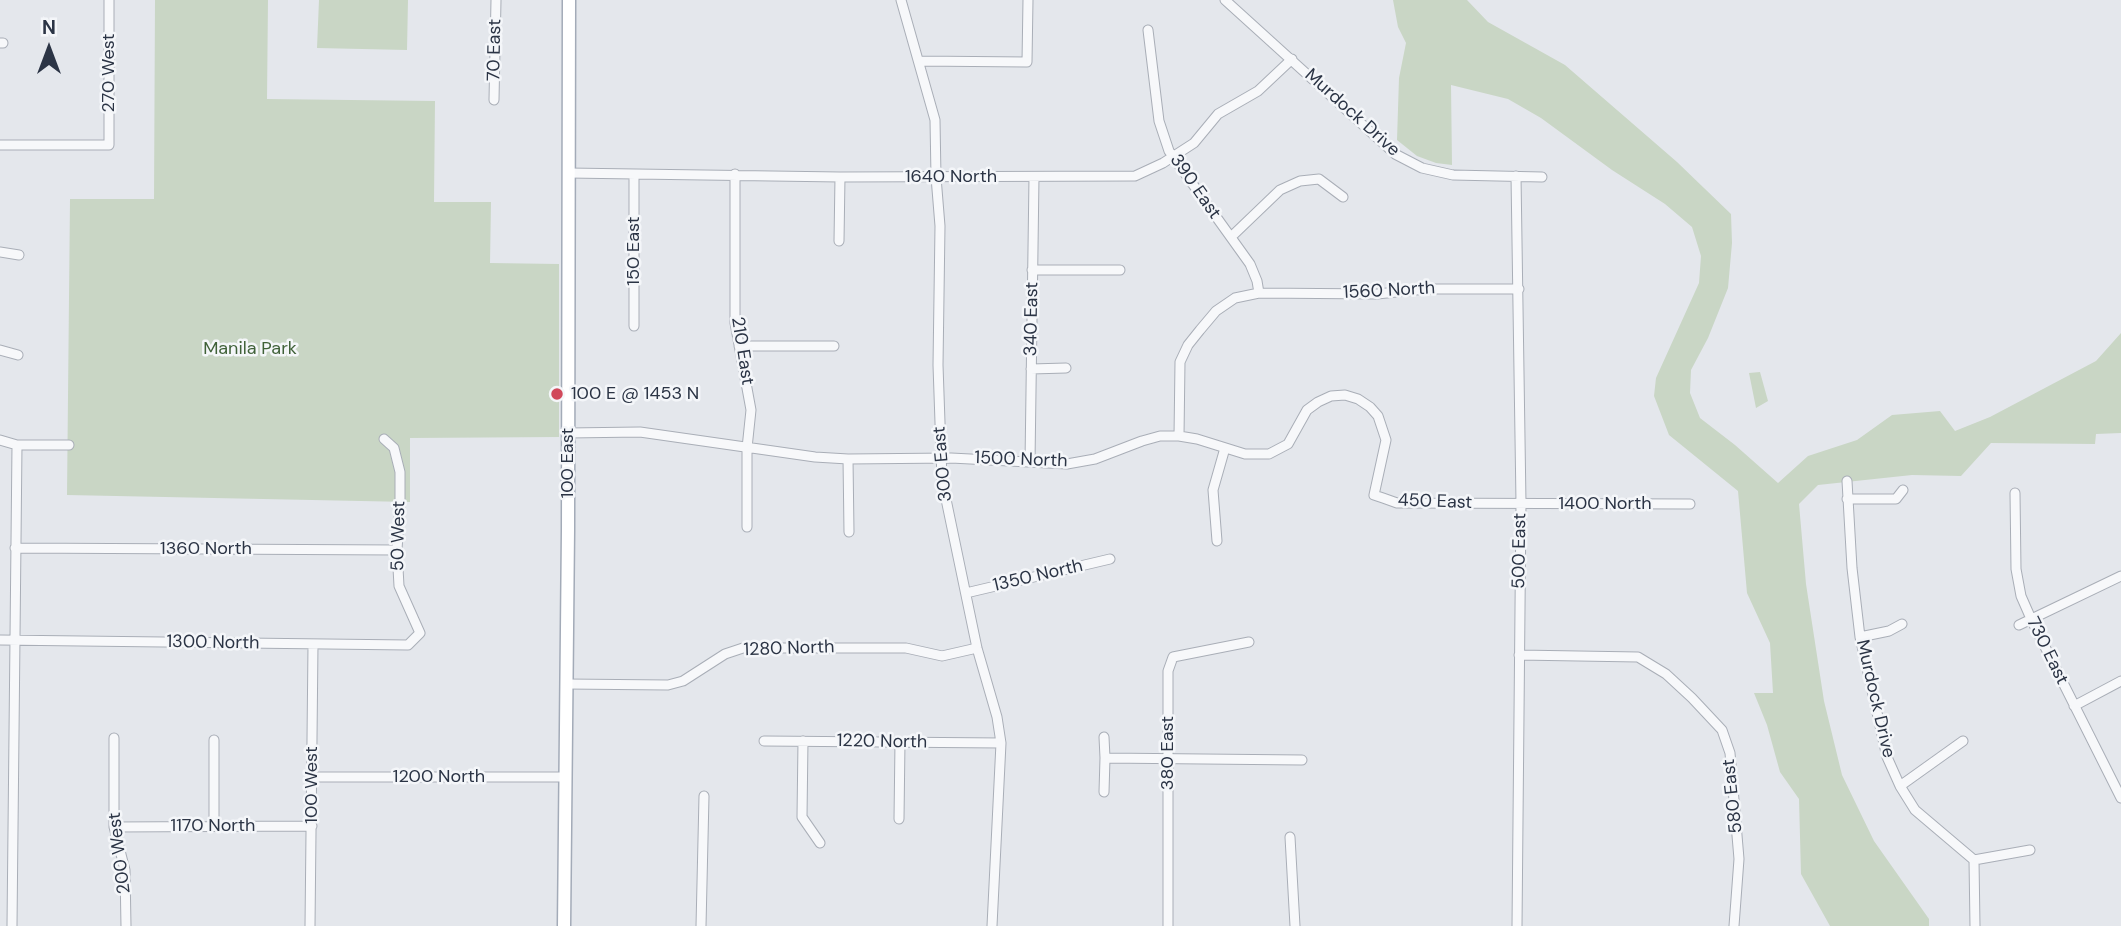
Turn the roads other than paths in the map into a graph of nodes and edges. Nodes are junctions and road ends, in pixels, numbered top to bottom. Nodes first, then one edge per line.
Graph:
1 (109, 0) edge
2 (496, 0) edge
3 (569, 0) edge
4 (901, 0) edge
5 (1027, 0) edge
6 (1225, 0) edge
7 (1149, 30) dead end
8 (1292, 59) junction
9 (919, 61) junction
10 (494, 100) dead end
11 (0, 145) edge
12 (1172, 157) junction
13 (568, 173) junction
14 (736, 174) junction
15 (634, 175) junction
16 (1516, 176) junction
17 (840, 177) junction
18 (936, 177) junction
19 (1034, 177) junction
20 (1542, 177) dead end
21 (1343, 197) dead end
22 (1231, 237) junction
23 (839, 241) dead end
24 (0, 252) edge
25 (19, 255) dead end
26 (1032, 270) junction
27 (1120, 270) dead end
28 (1519, 289) junction
29 (1258, 293) junction
30 (634, 326) dead end
31 (739, 346) junction
32 (834, 346) dead end
33 (0, 350) edge
34 (18, 355) dead end
35 (1066, 368) dead end
36 (1031, 369) junction
37 (1358, 399) joint
38 (568, 433) junction
39 (1179, 436) junction
40 (384, 439) dead end
41 (0, 440) edge
42 (18, 445) junction
43 (69, 445) dead end
44 (747, 448) junction
45 (1224, 449) junction
46 (940, 458) junction
47 (848, 459) junction
48 (1030, 461) junction
49 (1847, 481) dead end
50 (1903, 490) dead end
51 (2015, 493) dead end
52 (1847, 499) junction
53 (1521, 503) junction
54 (1690, 504) dead end
55 (747, 527) dead end
56 (849, 532) dead end
57 (1217, 541) dead end
58 (15, 548) junction
59 (397, 550) junction
60 (1110, 559) dead end
61 (2121, 576) edge
62 (965, 593) junction
63 (2032, 621) junction
64 (1902, 624) dead end
65 (2019, 625) dead end
66 (420, 633) joint
67 (1860, 637) junction
68 (0, 640) edge
69 (14, 640) junction
70 (1249, 642) dead end
71 (313, 645) junction
72 (977, 648) junction
73 (1518, 655) junction
74 (2121, 681) edge
75 (566, 684) junction
76 (2074, 705) junction
77 (1104, 737) dead end
78 (114, 738) dead end
79 (214, 740) dead end
80 (764, 741) dead end
81 (803, 741) junction
82 (1963, 741) dead end
83 (900, 742) junction
84 (1001, 743) junction
85 (1105, 758) junction
86 (1168, 759) junction
87 (1302, 760) dead end
88 (565, 777) junction
89 (312, 778) junction
90 (1900, 786) junction
91 (1104, 792) dead end
92 (704, 796) dead end
93 (2121, 798) edge
94 (899, 819) dead end
95 (214, 826) junction
96 (312, 826) junction
97 (114, 827) junction
98 (1290, 836) dead end
99 (820, 843) dead end
100 (2030, 850) dead end
101 (1974, 860) junction
102 (12, 926) edge
103 (126, 926) edge
104 (310, 926) edge
105 (564, 926) edge
106 (701, 926) edge
107 (992, 926) edge
108 (1168, 926) edge
109 (1295, 926) edge
110 (1517, 926) edge
111 (1734, 926) edge
112 (1975, 926) edge

1 - 11 street, 270 West
2 - 10 street, 70 East
3 - 13 main road, 100 East
4 - 9 street, 300 East
5 - 9 street
6 - 8 street, Murdock Drive
7 - 12 street, 390 East
8 - 12 street, 1640 North
8 - 16 street, Murdock Drive
9 - 18 street, 300 East
12 - 19 street, 1640 North
12 - 22 street, 390 East
13 - 15 street, 1640 North
13 - 38 main road, 100 East
14 - 15 street, 1640 North
14 - 17 street, 1640 North
14 - 31 street, 210 East
15 - 30 street, 150 East
16 - 20 street, Murdock Drive
16 - 28 street, 500 East
17 - 18 street, 1640 North
17 - 23 street
18 - 19 street, 1640 North
18 - 46 street, 300 East
19 - 26 street, 340 East
21 - 22 street
22 - 29 street, 390 East
24 - 25 street
26 - 27 street
26 - 36 street, 340 East
28 - 29 street, 1560 North
28 - 53 street, 500 East
29 - 39 street, 1560 North
31 - 32 street
31 - 44 street, 210 East
33 - 34 street
35 - 36 street
36 - 48 street, 340 East
37 - 45 street, 1500 North
37 - 53 street, 450 East
38 - 44 street, 1500 North
38 - 75 main road, 100 East
39 - 45 street, 1500 North
39 - 48 street, 1500 North
40 - 59 street, 50 West
41 - 42 street
42 - 43 street
42 - 58 street
44 - 47 street, 1500 North
44 - 55 street, 210 East
45 - 57 street
46 - 47 street, 1500 North
46 - 48 street, 1500 North
46 - 62 street, 300 East
47 - 56 street
49 - 52 street, Murdock Drive
50 - 52 street
51 - 63 street, 730 East
52 - 67 street, Murdock Drive
53 - 54 street, 1400 North
53 - 73 street, 500 East
58 - 59 street, 1360 North
58 - 69 street
59 - 66 street, 50 West
60 - 62 street, 1350 North
61 - 63 street
62 - 72 street, 300 East
63 - 65 street
63 - 76 street, 730 East
64 - 67 street
66 - 71 street, 1300 North
67 - 90 street, Murdock Drive
68 - 69 street, 1300 North
69 - 71 street, 1300 North
69 - 102 street
70 - 86 street, 380 East
71 - 89 street, 100 West
72 - 75 street, 1280 North
72 - 84 street, 300 East
73 - 110 street, 500 East
73 - 111 street, 580 East
74 - 76 street
75 - 88 main road, 100 East
76 - 93 street, 730 East
77 - 85 street
78 - 97 street, 200 West
79 - 95 street
80 - 81 street, 1220 North
81 - 83 street, 1220 North
81 - 99 street
82 - 90 street
83 - 84 street, 1220 North
83 - 94 street
84 - 107 street, 300 East
85 - 86 street
85 - 91 street
86 - 87 street
86 - 108 street, 380 East
88 - 89 street, 1200 North
88 - 105 main road, 100 East
89 - 96 street, 100 West
90 - 101 street, Murdock Drive
92 - 106 street
95 - 96 street, 1170 North
95 - 97 street, 1170 North
96 - 104 street, 100 West
97 - 103 street, 200 West
98 - 109 street
100 - 101 street
101 - 112 street

